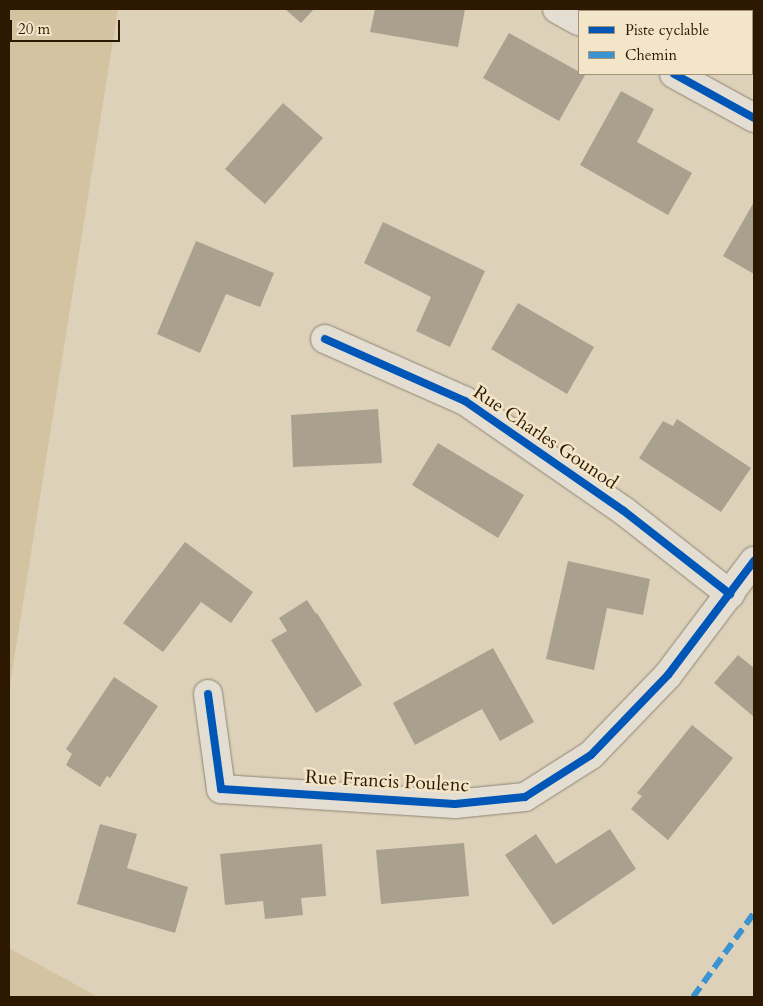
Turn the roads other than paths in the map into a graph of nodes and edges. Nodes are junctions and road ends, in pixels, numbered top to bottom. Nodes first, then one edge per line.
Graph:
1 (557, 9) edge
2 (578, 20) edge
3 (676, 75) edge
4 (754, 118) edge
5 (325, 339) dead end
6 (754, 561) edge
7 (730, 594) junction
8 (208, 694) dead end

1 - 2 street
3 - 4 street
5 - 7 street, Rue Charles Gounod
6 - 7 street, Rue Francis Poulenc
7 - 8 street, Rue Francis Poulenc

